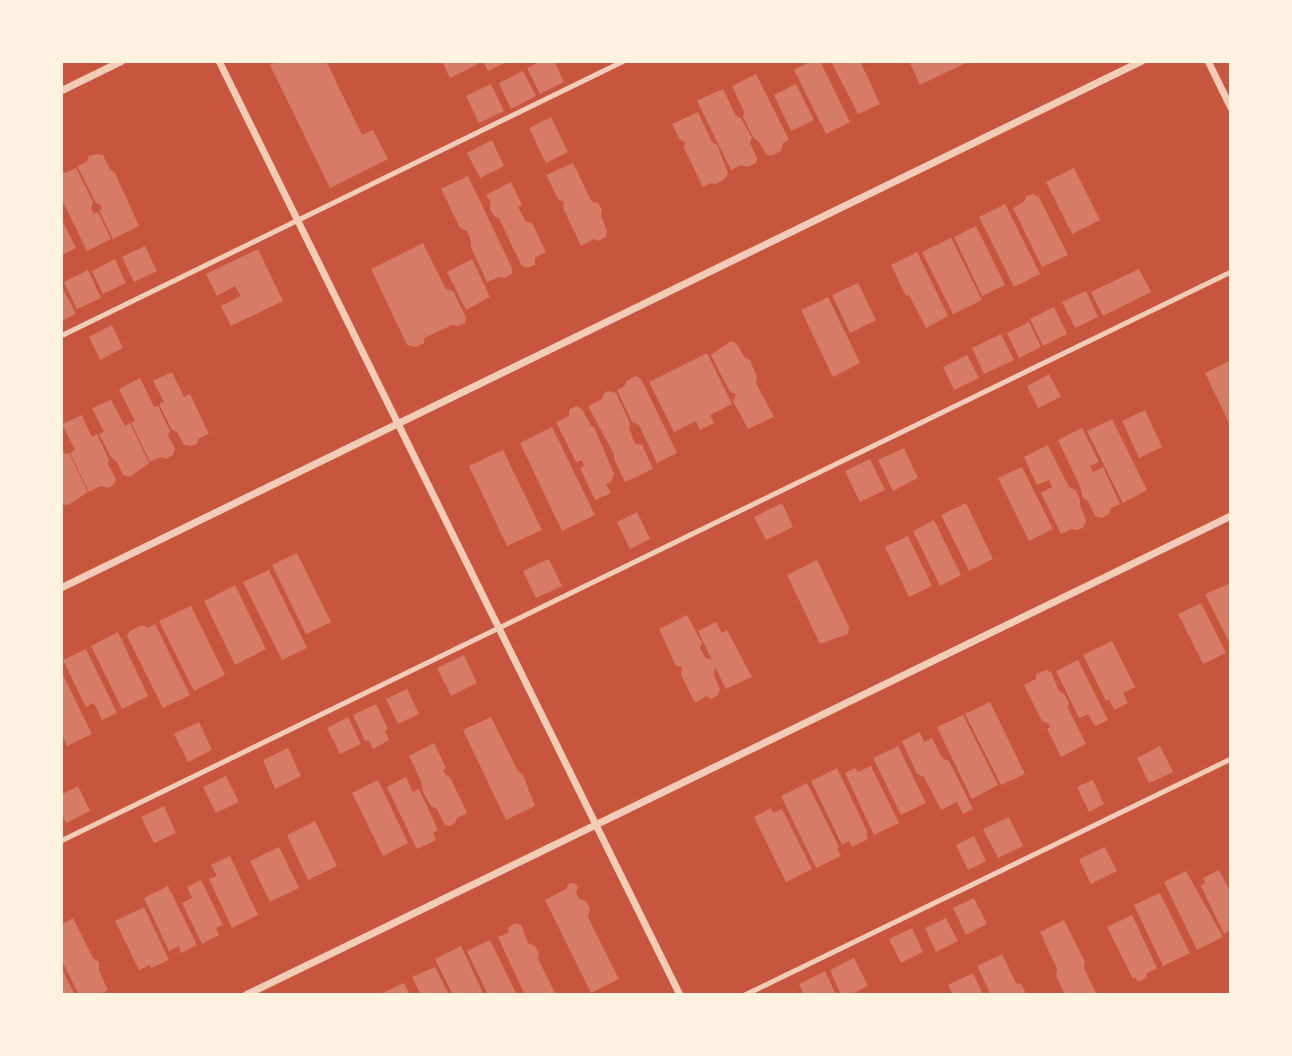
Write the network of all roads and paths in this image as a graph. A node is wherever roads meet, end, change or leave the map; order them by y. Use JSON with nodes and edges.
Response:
{"nodes":[{"id":1,"x":122,"y":61,"type":"edge"},
{"id":2,"x":219,"y":61,"type":"edge"},
{"id":3,"x":624,"y":61,"type":"edge"},
{"id":4,"x":1142,"y":61,"type":"edge"},
{"id":5,"x":1208,"y":61,"type":"edge"},
{"id":6,"x":61,"y":91,"type":"edge"},
{"id":7,"x":1231,"y":108,"type":"edge"},
{"id":8,"x":298,"y":221,"type":"junction"},
{"id":9,"x":1231,"y":272,"type":"edge"},
{"id":10,"x":61,"y":336,"type":"edge"},
{"id":11,"x":398,"y":424,"type":"junction"},
{"id":12,"x":1231,"y":516,"type":"edge"},
{"id":13,"x":61,"y":588,"type":"edge"},
{"id":14,"x":499,"y":628,"type":"junction"},
{"id":15,"x":1231,"y":759,"type":"edge"},
{"id":16,"x":596,"y":825,"type":"junction"},
{"id":17,"x":61,"y":841,"type":"edge"},
{"id":18,"x":246,"y":995,"type":"edge"},
{"id":19,"x":680,"y":995,"type":"edge"},
{"id":20,"x":745,"y":995,"type":"edge"}],
"edges":[{"from":1,"to":6,"type":"street"},
{"from":2,"to":8,"type":"street"},
{"from":3,"to":8,"type":"lane"},
{"from":4,"to":11,"type":"street"},
{"from":5,"to":7,"type":"street"},
{"from":8,"to":10,"type":"lane"},
{"from":8,"to":11,"type":"street"},
{"from":9,"to":14,"type":"lane"},
{"from":11,"to":13,"type":"street"},
{"from":11,"to":14,"type":"street"},
{"from":12,"to":16,"type":"street"},
{"from":14,"to":16,"type":"street"},
{"from":14,"to":17,"type":"lane"},
{"from":15,"to":20,"type":"lane"},
{"from":16,"to":18,"type":"street"},
{"from":16,"to":19,"type":"street"}]}
